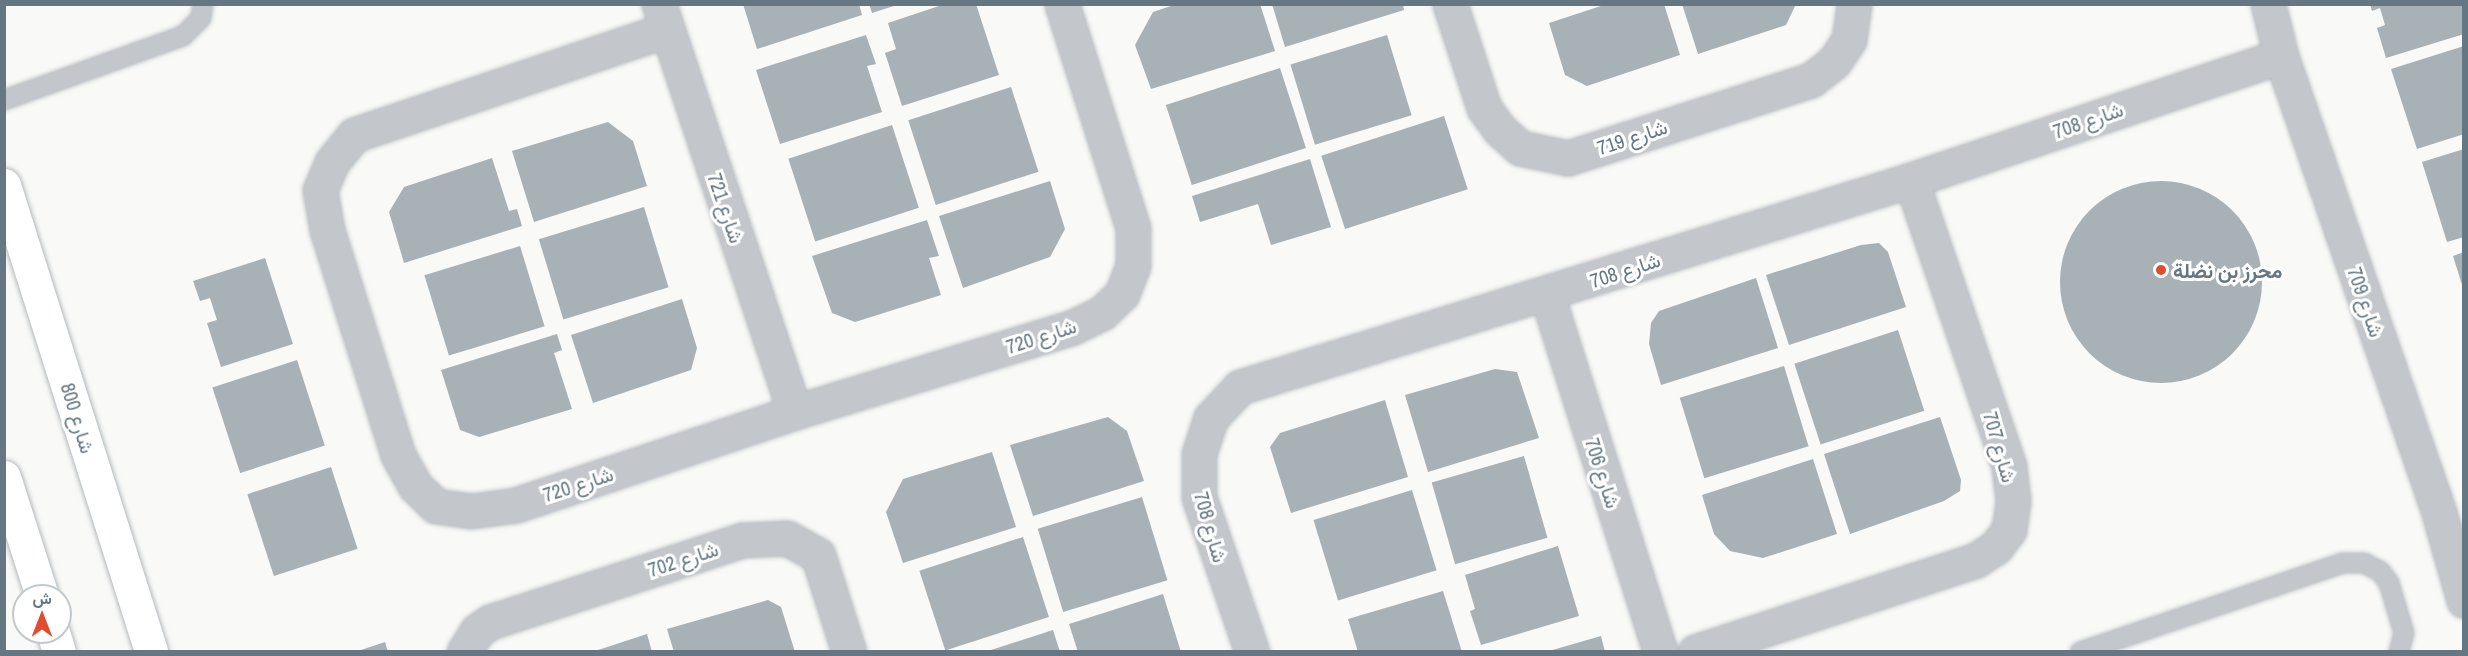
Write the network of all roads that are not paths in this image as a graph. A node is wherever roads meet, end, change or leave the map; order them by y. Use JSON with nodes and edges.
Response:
{"nodes":[{"id":1,"x":203,"y":4,"type":"edge"},
{"id":2,"x":1062,"y":4,"type":"edge"},
{"id":3,"x":1450,"y":4,"type":"edge"},
{"id":4,"x":1854,"y":4,"type":"edge"},
{"id":5,"x":2268,"y":4,"type":"edge"},
{"id":6,"x":662,"y":17,"type":"edge"},
{"id":7,"x":2281,"y":56,"type":"junction"},
{"id":8,"x":4,"y":100,"type":"edge"},
{"id":9,"x":1911,"y":180,"type":"junction"},
{"id":10,"x":4,"y":185,"type":"edge"},
{"id":11,"x":1547,"y":295,"type":"junction"},
{"id":12,"x":795,"y":412,"type":"junction"},
{"id":13,"x":4,"y":477,"type":"edge"},
{"id":14,"x":2451,"y":508,"type":"edge"},
{"id":15,"x":38,"y":584,"type":"edge"},
{"id":16,"x":2463,"y":600,"type":"edge"},
{"id":17,"x":151,"y":651,"type":"edge"},
{"id":18,"x":464,"y":651,"type":"edge"},
{"id":19,"x":849,"y":651,"type":"edge"},
{"id":20,"x":1252,"y":651,"type":"edge"},
{"id":21,"x":1660,"y":651,"type":"edge"},
{"id":22,"x":1695,"y":651,"type":"edge"},
{"id":23,"x":2080,"y":651,"type":"edge"},
{"id":24,"x":2399,"y":651,"type":"edge"}],
"edges":[{"from":1,"to":8,"type":"lane"},
{"from":2,"to":12,"type":"street","name":"شارع 720"},
{"from":3,"to":4,"type":"street","name":"شارع 719"},
{"from":5,"to":7,"type":"street","name":"شارع 709"},
{"from":6,"to":12,"type":"street","name":"شارع 721"},
{"from":6,"to":12,"type":"street","name":"شارع 720"},
{"from":7,"to":9,"type":"street","name":"شارع 708"},
{"from":7,"to":14,"type":"street","name":"شارع 709"},
{"from":9,"to":11,"type":"street","name":"شارع 708"},
{"from":9,"to":22,"type":"street","name":"شارع 707"},
{"from":10,"to":17,"type":"street","name":"شارع 800"},
{"from":11,"to":20,"type":"street","name":"شارع 708"},
{"from":11,"to":21,"type":"street","name":"شارع 706"},
{"from":13,"to":15,"type":"street"},
{"from":14,"to":16,"type":"street","name":"شارع 709"},
{"from":18,"to":19,"type":"street","name":"شارع 702"},
{"from":23,"to":24,"type":"lane"}]}
